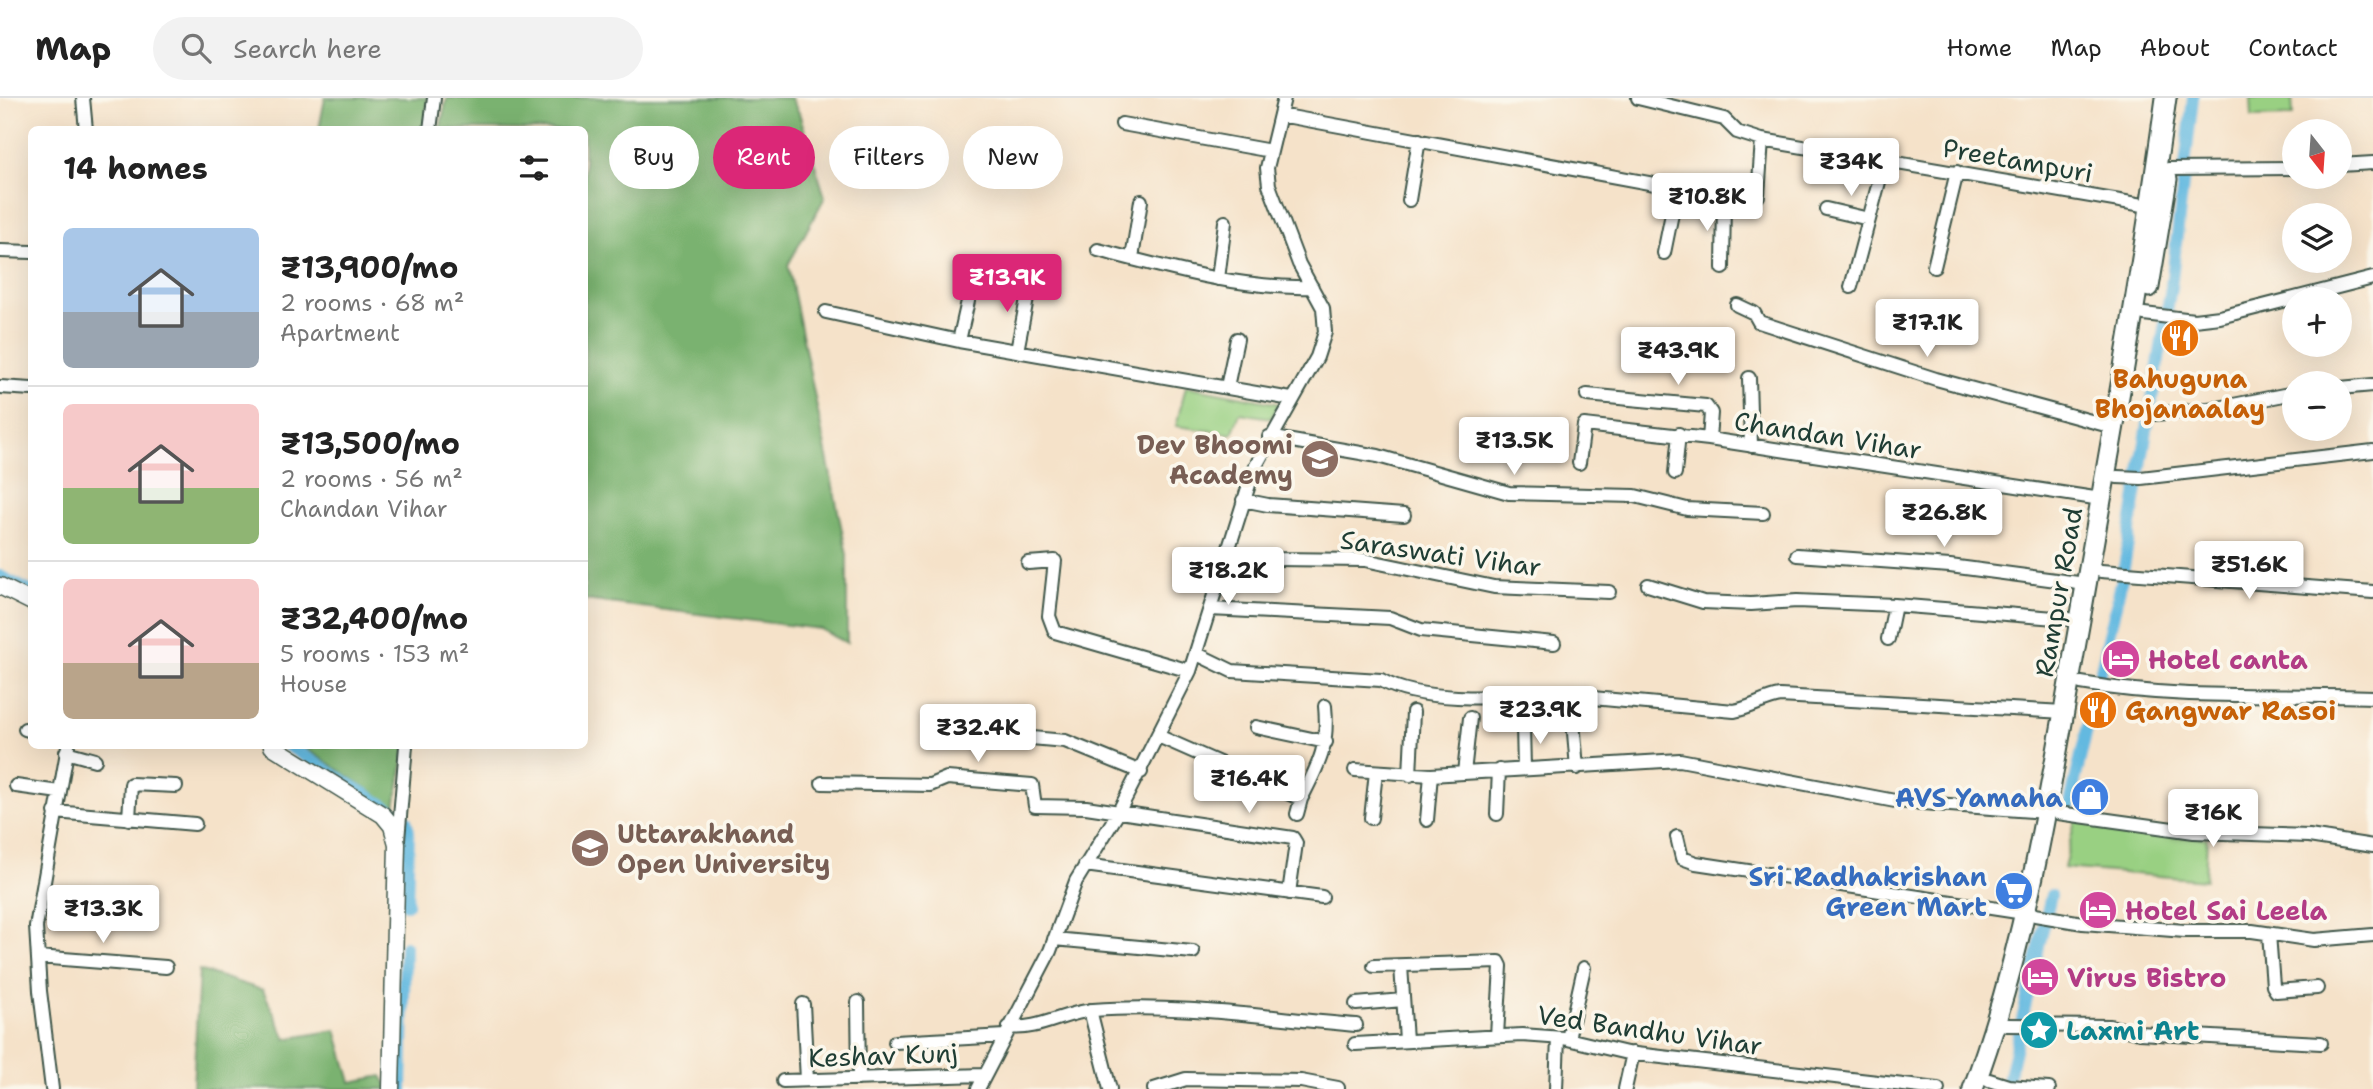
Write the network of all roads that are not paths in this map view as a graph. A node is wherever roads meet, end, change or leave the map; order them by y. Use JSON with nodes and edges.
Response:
{"nodes":[{"id":1,"x":83,"y":98,"type":"edge"},
{"id":2,"x":434,"y":98,"type":"edge"},
{"id":3,"x":1284,"y":98,"type":"edge"},
{"id":4,"x":1638,"y":98,"type":"edge"},
{"id":5,"x":2166,"y":98,"type":"edge"},
{"id":6,"x":2179,"y":98,"type":"edge"},
{"id":7,"x":1280,"y":115,"type":"junction"},
{"id":8,"x":1122,"y":124,"type":"dead end"},
{"id":9,"x":86,"y":126,"type":"edge"},
{"id":10,"x":430,"y":126,"type":"edge"},
{"id":11,"x":1419,"y":139,"type":"junction"},
{"id":12,"x":1762,"y":139,"type":"junction"},
{"id":13,"x":1271,"y":151,"type":"junction"},
{"id":14,"x":1885,"y":163,"type":"junction"},
{"id":15,"x":2373,"y":163,"type":"edge"},
{"id":16,"x":2352,"y":164,"type":"edge"},
{"id":17,"x":2282,"y":168,"type":"edge"},
{"id":18,"x":2178,"y":170,"type":"junction"},
{"id":19,"x":1957,"y":172,"type":"junction"},
{"id":20,"x":1677,"y":189,"type":"junction"},
{"id":21,"x":1724,"y":199,"type":"junction"},
{"id":22,"x":1409,"y":200,"type":"dead end"},
{"id":23,"x":1141,"y":201,"type":"dead end"},
{"id":24,"x":2149,"y":205,"type":"junction"},
{"id":25,"x":1826,"y":209,"type":"dead end"},
{"id":26,"x":1869,"y":219,"type":"junction"},
{"id":27,"x":1225,"y":222,"type":"dead end"},
{"id":28,"x":1098,"y":250,"type":"dead end"},
{"id":29,"x":0,"y":251,"type":"edge"},
{"id":30,"x":28,"y":252,"type":"edge"},
{"id":31,"x":1664,"y":253,"type":"dead end"},
{"id":32,"x":1132,"y":258,"type":"junction"},
{"id":33,"x":1934,"y":267,"type":"dead end"},
{"id":34,"x":1723,"y":268,"type":"dead end"},
{"id":35,"x":975,"y":270,"type":"dead end"},
{"id":36,"x":2373,"y":278,"type":"edge"},
{"id":37,"x":1218,"y":279,"type":"junction"},
{"id":38,"x":1030,"y":284,"type":"dead end"},
{"id":39,"x":1312,"y":287,"type":"junction"},
{"id":40,"x":1850,"y":287,"type":"dead end"},
{"id":41,"x":1737,"y":305,"type":"dead end"},
{"id":42,"x":826,"y":312,"type":"dead end"},
{"id":43,"x":2158,"y":316,"type":"junction"},
{"id":44,"x":1237,"y":340,"type":"dead end"},
{"id":45,"x":959,"y":341,"type":"junction"},
{"id":46,"x":1017,"y":351,"type":"junction"},
{"id":47,"x":2130,"y":364,"type":"junction"},
{"id":48,"x":1749,"y":378,"type":"dead end"},
{"id":49,"x":2373,"y":385,"type":"edge"},
{"id":50,"x":0,"y":387,"type":"edge"},
{"id":51,"x":1227,"y":387,"type":"junction"},
{"id":52,"x":2352,"y":387,"type":"edge"},
{"id":53,"x":28,"y":389,"type":"edge"},
{"id":54,"x":1587,"y":395,"type":"dead end"},
{"id":55,"x":2282,"y":395,"type":"edge"},
{"id":56,"x":1291,"y":399,"type":"junction"},
{"id":57,"x":2142,"y":413,"type":"junction"},
{"id":58,"x":2113,"y":427,"type":"junction"},
{"id":59,"x":1679,"y":435,"type":"junction"},
{"id":60,"x":1269,"y":438,"type":"junction"},
{"id":61,"x":1709,"y":439,"type":"junction"},
{"id":62,"x":1751,"y":446,"type":"junction"},
{"id":63,"x":2373,"y":451,"type":"edge"},
{"id":64,"x":1580,"y":463,"type":"dead end"},
{"id":65,"x":1675,"y":473,"type":"dead end"},
{"id":66,"x":2129,"y":478,"type":"junction"},
{"id":67,"x":2101,"y":499,"type":"junction"},
{"id":68,"x":1243,"y":500,"type":"junction"},
{"id":69,"x":1763,"y":513,"type":"dead end"},
{"id":70,"x":1404,"y":515,"type":"dead end"},
{"id":71,"x":1225,"y":554,"type":"junction"},
{"id":72,"x":1797,"y":555,"type":"dead end"},
{"id":73,"x":1028,"y":563,"type":"dead end"},
{"id":74,"x":2108,"y":576,"type":"junction"},
{"id":75,"x":1648,"y":585,"type":"dead end"},
{"id":76,"x":0,"y":586,"type":"edge"},
{"id":77,"x":1608,"y":592,"type":"dead end"},
{"id":78,"x":2373,"y":592,"type":"edge"},
{"id":79,"x":28,"y":600,"type":"edge"},
{"id":80,"x":1895,"y":605,"type":"junction"},
{"id":81,"x":1210,"y":609,"type":"junction"},
{"id":82,"x":2080,"y":620,"type":"junction"},
{"id":83,"x":1888,"y":639,"type":"dead end"},
{"id":84,"x":1554,"y":643,"type":"dead end"},
{"id":85,"x":1197,"y":654,"type":"junction"},
{"id":86,"x":1190,"y":671,"type":"junction"},
{"id":87,"x":2092,"y":685,"type":"junction"},
{"id":88,"x":2373,"y":696,"type":"edge"},
{"id":89,"x":1325,"y":706,"type":"dead end"},
{"id":90,"x":1413,"y":712,"type":"dead end"},
{"id":91,"x":2064,"y":712,"type":"junction"},
{"id":92,"x":1470,"y":718,"type":"dead end"},
{"id":93,"x":1573,"y":721,"type":"dead end"},
{"id":94,"x":1523,"y":725,"type":"dead end"},
{"id":95,"x":1256,"y":727,"type":"dead end"},
{"id":96,"x":932,"y":729,"type":"dead end"},
{"id":97,"x":1158,"y":736,"type":"junction"},
{"id":98,"x":1326,"y":742,"type":"junction"},
{"id":99,"x":67,"y":749,"type":"edge"},
{"id":100,"x":277,"y":749,"type":"edge"},
{"id":101,"x":406,"y":749,"type":"edge"},
{"id":102,"x":95,"y":760,"type":"dead end"},
{"id":103,"x":1577,"y":768,"type":"junction"},
{"id":104,"x":1355,"y":769,"type":"dead end"},
{"id":105,"x":1524,"y":769,"type":"junction"},
{"id":106,"x":1499,"y":770,"type":"junction"},
{"id":107,"x":1141,"y":772,"type":"junction"},
{"id":108,"x":1376,"y":772,"type":"junction"},
{"id":109,"x":1464,"y":773,"type":"junction"},
{"id":110,"x":1410,"y":775,"type":"junction"},
{"id":111,"x":1431,"y":775,"type":"junction"},
{"id":112,"x":822,"y":783,"type":"dead end"},
{"id":113,"x":16,"y":786,"type":"dead end"},
{"id":114,"x":176,"y":786,"type":"dead end"},
{"id":115,"x":59,"y":792,"type":"junction"},
{"id":116,"x":1301,"y":799,"type":"junction"},
{"id":117,"x":55,"y":812,"type":"junction"},
{"id":118,"x":2052,"y":812,"type":"junction"},
{"id":119,"x":1118,"y":813,"type":"junction"},
{"id":120,"x":1297,"y":814,"type":"dead end"},
{"id":121,"x":1497,"y":814,"type":"dead end"},
{"id":122,"x":130,"y":818,"type":"junction"},
{"id":123,"x":1371,"y":818,"type":"dead end"},
{"id":124,"x":1427,"y":820,"type":"dead end"},
{"id":125,"x":195,"y":824,"type":"dead end"},
{"id":126,"x":1677,"y":837,"type":"dead end"},
{"id":127,"x":397,"y":844,"type":"junction"},
{"id":128,"x":2373,"y":846,"type":"edge"},
{"id":129,"x":1085,"y":865,"type":"junction"},
{"id":130,"x":1289,"y":893,"type":"junction"},
{"id":131,"x":1322,"y":897,"type":"dead end"},
{"id":132,"x":2038,"y":915,"type":"junction"},
{"id":133,"x":2269,"y":934,"type":"junction"},
{"id":134,"x":2373,"y":935,"type":"edge"},
{"id":135,"x":1054,"y":939,"type":"junction"},
{"id":136,"x":1193,"y":952,"type":"dead end"},
{"id":137,"x":38,"y":957,"type":"junction"},
{"id":138,"x":1401,"y":966,"type":"junction"},
{"id":139,"x":166,"y":967,"type":"dead end"},
{"id":140,"x":1374,"y":967,"type":"dead end"},
{"id":141,"x":1584,"y":968,"type":"dead end"},
{"id":142,"x":2318,"y":988,"type":"dead end"},
{"id":143,"x":1403,"y":1000,"type":"junction"},
{"id":144,"x":858,"y":1002,"type":"dead end"},
{"id":145,"x":803,"y":1004,"type":"dead end"},
{"id":146,"x":1356,"y":1004,"type":"dead end"},
{"id":147,"x":1090,"y":1010,"type":"junction"},
{"id":148,"x":1356,"y":1025,"type":"dead end"},
{"id":149,"x":2016,"y":1025,"type":"junction"},
{"id":150,"x":1007,"y":1032,"type":"junction"},
{"id":151,"x":1497,"y":1036,"type":"junction"},
{"id":152,"x":1563,"y":1039,"type":"junction"},
{"id":153,"x":1406,"y":1040,"type":"junction"},
{"id":154,"x":895,"y":1042,"type":"dead end"},
{"id":155,"x":2321,"y":1043,"type":"dead end"},
{"id":156,"x":1355,"y":1044,"type":"dead end"},
{"id":157,"x":1633,"y":1053,"type":"junction"},
{"id":158,"x":984,"y":1075,"type":"junction"},
{"id":159,"x":859,"y":1079,"type":"junction"},
{"id":160,"x":807,"y":1080,"type":"junction"},
{"id":161,"x":783,"y":1081,"type":"dead end"},
{"id":162,"x":1297,"y":1085,"type":"edge"},
{"id":163,"x":1991,"y":1086,"type":"edge"},
{"id":164,"x":1338,"y":1088,"type":"edge"},
{"id":165,"x":52,"y":1089,"type":"edge"},
{"id":166,"x":391,"y":1089,"type":"edge"},
{"id":167,"x":978,"y":1089,"type":"edge"},
{"id":168,"x":1110,"y":1089,"type":"edge"},
{"id":169,"x":1154,"y":1089,"type":"edge"},
{"id":170,"x":1556,"y":1089,"type":"edge"},
{"id":171,"x":1625,"y":1089,"type":"edge"},
{"id":172,"x":1938,"y":1089,"type":"edge"},
{"id":173,"x":2049,"y":1089,"type":"edge"}],
"edges":[{"from":1,"to":9,"type":"street"},
{"from":2,"to":10,"type":"street"},
{"from":3,"to":7,"type":"street"},
{"from":4,"to":12,"type":"street","name":"Preetampuri"},
{"from":5,"to":24,"type":"main road","name":"Rampur Road"},
{"from":6,"to":18,"type":"main road"},
{"from":7,"to":11,"type":"street"},
{"from":7,"to":13,"type":"street"},
{"from":8,"to":13,"type":"street"},
{"from":11,"to":20,"type":"street"},
{"from":11,"to":22,"type":"street"},
{"from":12,"to":14,"type":"street","name":"Preetampuri"},
{"from":12,"to":21,"type":"street"},
{"from":13,"to":39,"type":"street"},
{"from":14,"to":19,"type":"street","name":"Preetampuri"},
{"from":14,"to":26,"type":"street"},
{"from":15,"to":16,"type":"street"},
{"from":17,"to":18,"type":"street"},
{"from":18,"to":43,"type":"main road"},
{"from":19,"to":24,"type":"street","name":"Preetampuri"},
{"from":19,"to":33,"type":"street"},
{"from":20,"to":21,"type":"street"},
{"from":20,"to":31,"type":"street"},
{"from":21,"to":34,"type":"street"},
{"from":23,"to":32,"type":"street"},
{"from":24,"to":47,"type":"main road","name":"Rampur Road"},
{"from":25,"to":26,"type":"street"},
{"from":26,"to":40,"type":"street"},
{"from":27,"to":37,"type":"street"},
{"from":28,"to":32,"type":"street"},
{"from":29,"to":30,"type":"street"},
{"from":32,"to":37,"type":"street"},
{"from":35,"to":45,"type":"street"},
{"from":36,"to":43,"type":"street"},
{"from":37,"to":39,"type":"street"},
{"from":38,"to":46,"type":"street"},
{"from":39,"to":56,"type":"street"},
{"from":41,"to":58,"type":"street"},
{"from":42,"to":45,"type":"street"},
{"from":43,"to":47,"type":"main road"},
{"from":44,"to":51,"type":"street"},
{"from":45,"to":46,"type":"street"},
{"from":46,"to":51,"type":"street"},
{"from":47,"to":57,"type":"main road"},
{"from":47,"to":58,"type":"main road","name":"Rampur Road"},
{"from":48,"to":62,"type":"street"},
{"from":49,"to":52,"type":"street"},
{"from":50,"to":53,"type":"street"},
{"from":51,"to":56,"type":"street"},
{"from":54,"to":61,"type":"street"},
{"from":55,"to":57,"type":"street"},
{"from":56,"to":60,"type":"street"},
{"from":57,"to":66,"type":"main road"},
{"from":58,"to":67,"type":"main road","name":"Rampur Road"},
{"from":59,"to":61,"type":"street","name":"Chandan Vihar"},
{"from":59,"to":64,"type":"street","name":"Chandan Vihar"},
{"from":59,"to":65,"type":"street"},
{"from":60,"to":68,"type":"street"},
{"from":60,"to":69,"type":"street"},
{"from":61,"to":62,"type":"street","name":"Chandan Vihar"},
{"from":62,"to":67,"type":"street","name":"Chandan Vihar"},
{"from":63,"to":66,"type":"street"},
{"from":66,"to":74,"type":"main road"},
{"from":67,"to":74,"type":"main road","name":"Rampur Road"},
{"from":68,"to":70,"type":"street"},
{"from":68,"to":71,"type":"street"},
{"from":71,"to":77,"type":"street","name":"Saraswati Vihar"},
{"from":71,"to":81,"type":"street"},
{"from":72,"to":74,"type":"street"},
{"from":73,"to":86,"type":"street"},
{"from":74,"to":78,"type":"street"},
{"from":74,"to":82,"type":"main road","name":"Rampur Road"},
{"from":74,"to":87,"type":"main road"},
{"from":75,"to":80,"type":"street"},
{"from":76,"to":79,"type":"main road"},
{"from":80,"to":82,"type":"street"},
{"from":80,"to":83,"type":"street"},
{"from":81,"to":84,"type":"street"},
{"from":81,"to":85,"type":"street"},
{"from":82,"to":91,"type":"main road","name":"Rampur Road"},
{"from":85,"to":86,"type":"street"},
{"from":85,"to":91,"type":"street"},
{"from":86,"to":97,"type":"street"},
{"from":87,"to":88,"type":"street"},
{"from":87,"to":118,"type":"main road"},
{"from":89,"to":98,"type":"street"},
{"from":90,"to":110,"type":"street"},
{"from":91,"to":118,"type":"main road","name":"Rampur Road"},
{"from":92,"to":109,"type":"street"},
{"from":93,"to":103,"type":"street"},
{"from":94,"to":105,"type":"street"},
{"from":95,"to":98,"type":"street"},
{"from":96,"to":107,"type":"street"},
{"from":97,"to":107,"type":"street"},
{"from":97,"to":116,"type":"street"},
{"from":98,"to":116,"type":"street"},
{"from":99,"to":102,"type":"street"},
{"from":99,"to":115,"type":"street"},
{"from":100,"to":127,"type":"main road"},
{"from":101,"to":127,"type":"street"},
{"from":103,"to":105,"type":"street"},
{"from":103,"to":118,"type":"street"},
{"from":104,"to":108,"type":"street"},
{"from":105,"to":106,"type":"street"},
{"from":106,"to":109,"type":"street"},
{"from":106,"to":121,"type":"street"},
{"from":107,"to":119,"type":"street"},
{"from":108,"to":110,"type":"street"},
{"from":108,"to":123,"type":"street"},
{"from":109,"to":111,"type":"street"},
{"from":110,"to":111,"type":"street"},
{"from":111,"to":124,"type":"street"},
{"from":112,"to":119,"type":"street"},
{"from":113,"to":115,"type":"street"},
{"from":114,"to":122,"type":"street"},
{"from":115,"to":117,"type":"street"},
{"from":116,"to":120,"type":"street"},
{"from":117,"to":122,"type":"street"},
{"from":117,"to":137,"type":"street"},
{"from":118,"to":128,"type":"street"},
{"from":118,"to":132,"type":"main road","name":"Rampur Road"},
{"from":119,"to":129,"type":"street"},
{"from":119,"to":130,"type":"street"},
{"from":122,"to":125,"type":"street"},
{"from":126,"to":132,"type":"street"},
{"from":127,"to":166,"type":"main road"},
{"from":129,"to":130,"type":"street"},
{"from":129,"to":135,"type":"street"},
{"from":130,"to":131,"type":"street"},
{"from":132,"to":133,"type":"street"},
{"from":132,"to":149,"type":"main road"},
{"from":132,"to":163,"type":"main road","name":"Rampur Road"},
{"from":133,"to":134,"type":"street"},
{"from":133,"to":142,"type":"street"},
{"from":135,"to":136,"type":"street"},
{"from":135,"to":150,"type":"street"},
{"from":137,"to":139,"type":"street"},
{"from":137,"to":165,"type":"street"},
{"from":138,"to":140,"type":"street"},
{"from":138,"to":143,"type":"street"},
{"from":138,"to":151,"type":"street"},
{"from":141,"to":152,"type":"street"},
{"from":143,"to":146,"type":"street"},
{"from":143,"to":153,"type":"street"},
{"from":144,"to":159,"type":"street"},
{"from":145,"to":160,"type":"street"},
{"from":147,"to":148,"type":"street"},
{"from":147,"to":150,"type":"street"},
{"from":147,"to":168,"type":"street"},
{"from":149,"to":155,"type":"street"},
{"from":149,"to":163,"type":"main road"},
{"from":150,"to":154,"type":"street"},
{"from":150,"to":158,"type":"street"},
{"from":151,"to":152,"type":"street","name":"Ved Bandhu Vihar"},
{"from":151,"to":153,"type":"street","name":"Ved Bandhu Vihar"},
{"from":152,"to":157,"type":"street","name":"Ved Bandhu Vihar"},
{"from":152,"to":170,"type":"street"},
{"from":153,"to":156,"type":"street","name":"Ved Bandhu Vihar"},
{"from":157,"to":171,"type":"street"},
{"from":157,"to":172,"type":"street","name":"Ved Bandhu Vihar"},
{"from":158,"to":159,"type":"street","name":"Keshav Kunj"},
{"from":158,"to":167,"type":"street"},
{"from":159,"to":160,"type":"street","name":"Keshav Kunj"},
{"from":160,"to":161,"type":"street","name":"Keshav Kunj"},
{"from":162,"to":164,"type":"street"},
{"from":162,"to":169,"type":"street"},
{"from":163,"to":173,"type":"street"}]}
